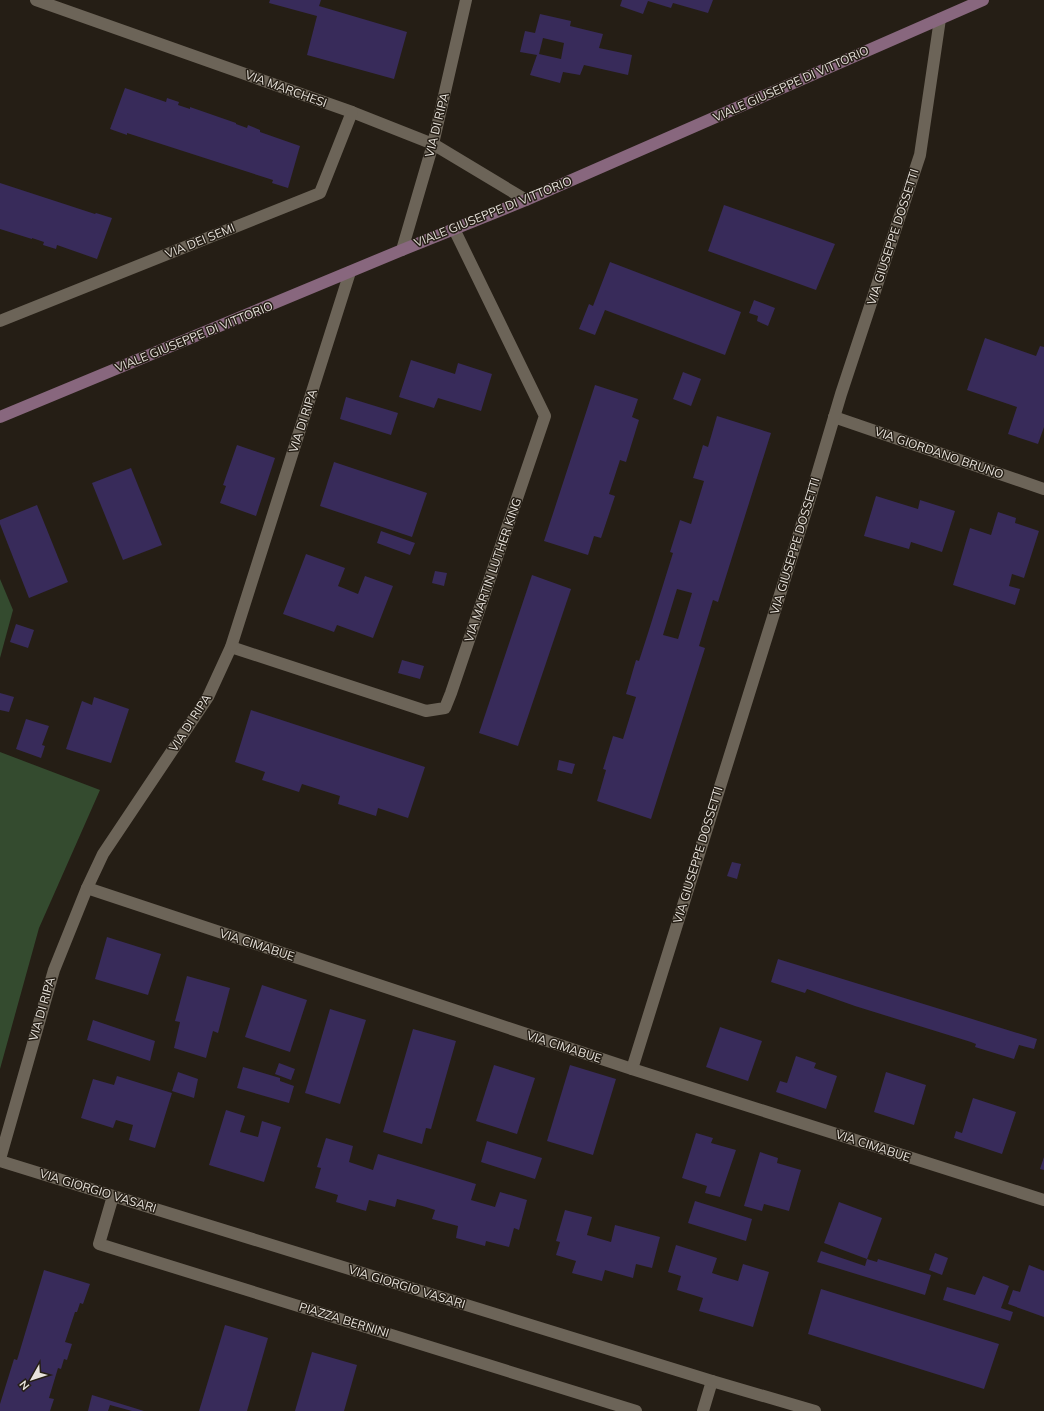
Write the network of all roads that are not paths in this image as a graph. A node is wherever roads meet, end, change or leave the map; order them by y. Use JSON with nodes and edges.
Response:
{"nodes":[{"id":1,"x":36,"y":0,"type":"edge"},
{"id":2,"x":466,"y":0,"type":"edge"},
{"id":3,"x":983,"y":0,"type":"edge"},
{"id":4,"x":940,"y":19,"type":"junction"},
{"id":5,"x":352,"y":112,"type":"junction"},
{"id":6,"x":433,"y":144,"type":"junction"},
{"id":7,"x":526,"y":200,"type":"junction"},
{"id":8,"x":454,"y":228,"type":"junction"},
{"id":9,"x":402,"y":250,"type":"junction"},
{"id":10,"x":350,"y":272,"type":"junction"},
{"id":11,"x":0,"y":321,"type":"edge"},
{"id":12,"x":0,"y":417,"type":"edge"},
{"id":13,"x":834,"y":417,"type":"junction"},
{"id":14,"x":1044,"y":489,"type":"edge"},
{"id":15,"x":231,"y":647,"type":"junction"},
{"id":16,"x":87,"y":888,"type":"junction"},
{"id":17,"x":632,"y":1069,"type":"junction"},
{"id":18,"x":0,"y":1160,"type":"edge"},
{"id":19,"x":113,"y":1196,"type":"junction"},
{"id":20,"x":1044,"y":1200,"type":"edge"},
{"id":21,"x":712,"y":1381,"type":"junction"},
{"id":22,"x":636,"y":1411,"type":"edge"},
{"id":23,"x":703,"y":1411,"type":"edge"},
{"id":24,"x":815,"y":1411,"type":"edge"}],
"edges":[{"from":1,"to":5,"type":"street","name":"VIA MARCHESI"},
{"from":2,"to":6,"type":"street","name":"VIA DI RIPA"},
{"from":3,"to":4,"type":"main road","name":"VIALE GIUSEPPE DI VITTORIO"},
{"from":4,"to":7,"type":"main road","name":"VIALE GIUSEPPE DI VITTORIO"},
{"from":4,"to":13,"type":"street","name":"VIA GIUSEPPE DOSSETTI"},
{"from":5,"to":6,"type":"street","name":"VIA MARCHESI"},
{"from":5,"to":11,"type":"street","name":"VIA DEI SEMI"},
{"from":6,"to":7,"type":"street","name":"VIA MARCHESI"},
{"from":6,"to":9,"type":"street","name":"VIA DI RIPA"},
{"from":7,"to":8,"type":"main road","name":"VIALE GIUSEPPE DI VITTORIO"},
{"from":8,"to":9,"type":"main road","name":"VIALE GIUSEPPE DI VITTORIO"},
{"from":8,"to":15,"type":"street","name":"VIA MARTIN LUTHER KING"},
{"from":9,"to":10,"type":"main road","name":"VIALE GIUSEPPE DI VITTORIO"},
{"from":10,"to":12,"type":"main road","name":"VIALE GIUSEPPE DI VITTORIO"},
{"from":10,"to":15,"type":"street","name":"VIA DI RIPA"},
{"from":13,"to":14,"type":"street","name":"VIA GIORDANO BRUNO"},
{"from":13,"to":17,"type":"street","name":"VIA GIUSEPPE DOSSETTI"},
{"from":15,"to":16,"type":"street","name":"VIA DI RIPA"},
{"from":16,"to":17,"type":"street","name":"VIA CIMABUE"},
{"from":16,"to":18,"type":"street","name":"VIA DI RIPA"},
{"from":17,"to":20,"type":"street","name":"VIA CIMABUE"},
{"from":18,"to":19,"type":"street","name":"VIA GIORGIO VASARI"},
{"from":19,"to":21,"type":"street","name":"VIA GIORGIO VASARI"},
{"from":19,"to":22,"type":"street","name":"PIAZZA BERNINI"},
{"from":21,"to":23,"type":"street"},
{"from":21,"to":24,"type":"street","name":"VIA GIORGIO VASARI"}]}
